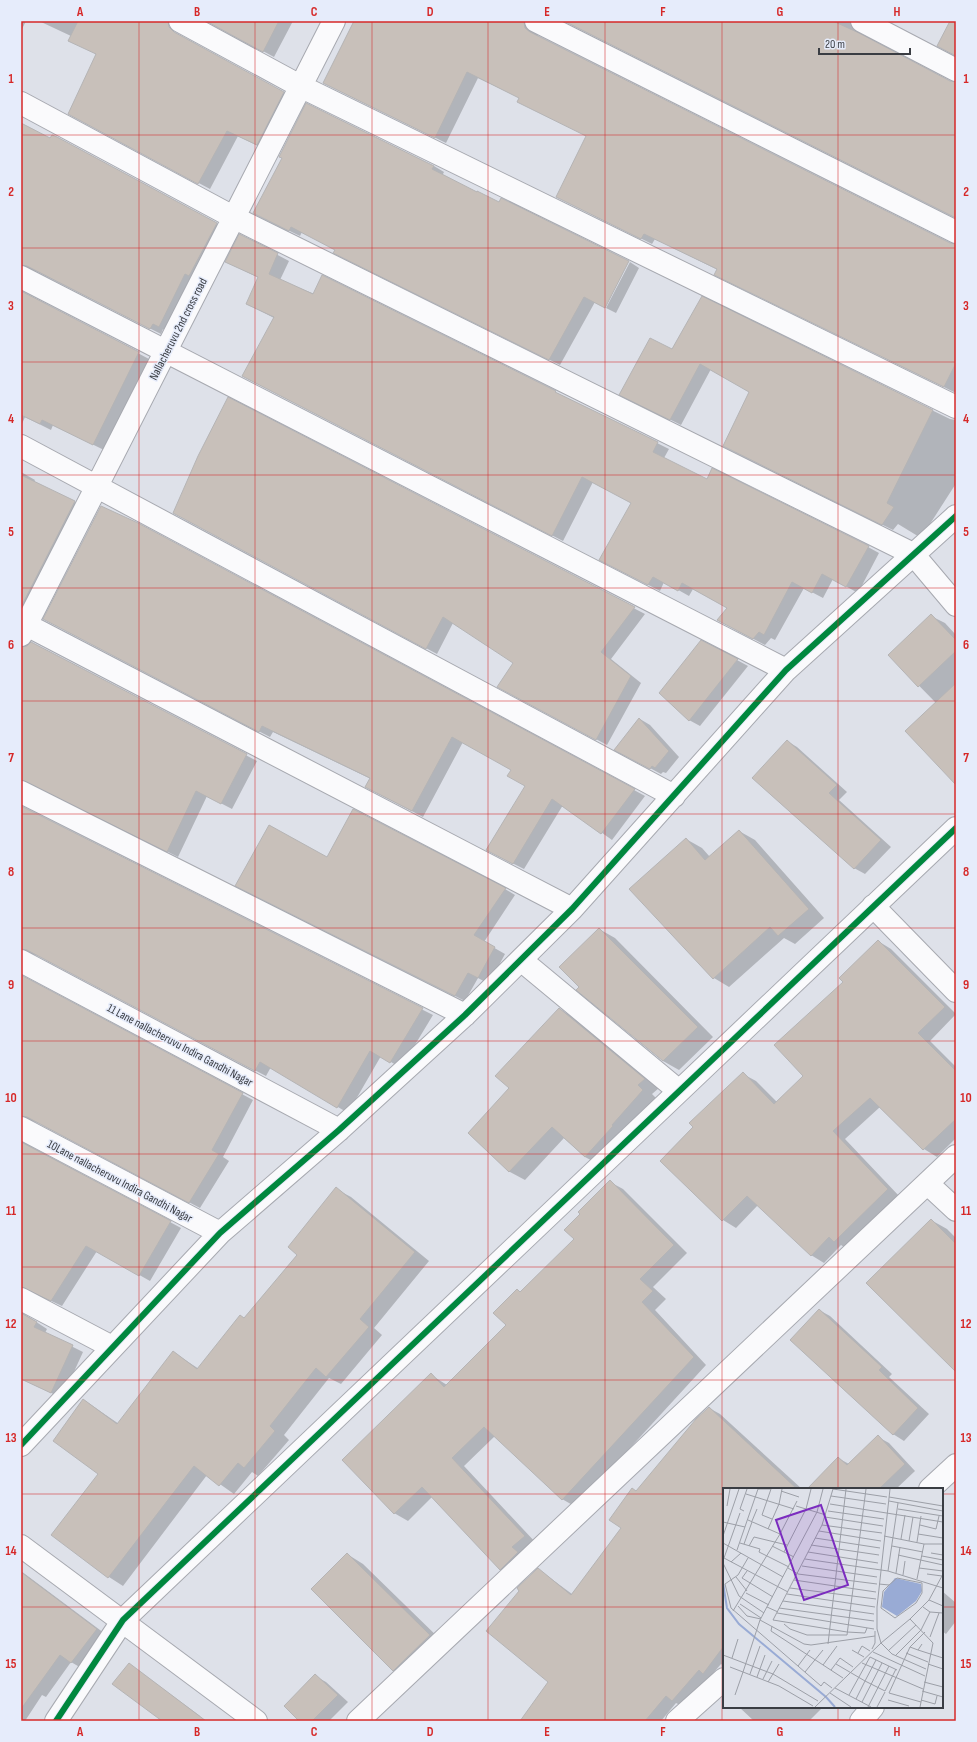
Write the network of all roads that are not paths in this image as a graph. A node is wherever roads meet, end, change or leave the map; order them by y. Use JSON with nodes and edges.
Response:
{"nodes":[{"id":1,"x":180,"y":21,"type":"edge"},
{"id":2,"x":334,"y":21,"type":"edge"},
{"id":3,"x":536,"y":21,"type":"edge"},
{"id":4,"x":862,"y":21,"type":"edge"},
{"id":5,"x":956,"y":70,"type":"edge"},
{"id":6,"x":300,"y":86,"type":"junction"},
{"id":7,"x":21,"y":103,"type":"edge"},
{"id":8,"x":235,"y":218,"type":"junction"},
{"id":9,"x":956,"y":232,"type":"edge"},
{"id":10,"x":21,"y":277,"type":"edge"},
{"id":11,"x":167,"y":352,"type":"junction"},
{"id":12,"x":956,"y":406,"type":"edge"},
{"id":13,"x":21,"y":446,"type":"edge"},
{"id":14,"x":98,"y":486,"type":"junction"},
{"id":15,"x":956,"y":516,"type":"edge"},
{"id":16,"x":913,"y":554,"type":"junction"},
{"id":17,"x":956,"y":605,"type":"edge"},
{"id":18,"x":23,"y":627,"type":"edge"},
{"id":19,"x":786,"y":670,"type":"junction"},
{"id":20,"x":21,"y":792,"type":"edge"},
{"id":21,"x":674,"y":796,"type":"junction"},
{"id":22,"x":956,"y":828,"type":"edge"},
{"id":23,"x":873,"y":906,"type":"junction"},
{"id":24,"x":572,"y":909,"type":"junction"},
{"id":25,"x":521,"y":960,"type":"junction"},
{"id":26,"x":21,"y":961,"type":"edge"},
{"id":27,"x":956,"y":991,"type":"edge"},
{"id":28,"x":465,"y":1015,"type":"junction"},
{"id":29,"x":679,"y":1091,"type":"junction"},
{"id":30,"x":21,"y":1128,"type":"edge"},
{"id":31,"x":338,"y":1130,"type":"junction"},
{"id":32,"x":956,"y":1156,"type":"edge"},
{"id":33,"x":928,"y":1184,"type":"junction"},
{"id":34,"x":956,"y":1210,"type":"edge"},
{"id":35,"x":220,"y":1233,"type":"junction"},
{"id":36,"x":21,"y":1299,"type":"edge"},
{"id":37,"x":112,"y":1347,"type":"junction"},
{"id":38,"x":21,"y":1445,"type":"edge"},
{"id":39,"x":956,"y":1465,"type":"edge"},
{"id":40,"x":931,"y":1488,"type":"edge"},
{"id":41,"x":21,"y":1546,"type":"edge"},
{"id":42,"x":123,"y":1620,"type":"junction"},
{"id":43,"x":723,"y":1680,"type":"edge"},
{"id":44,"x":56,"y":1721,"type":"edge"},
{"id":45,"x":256,"y":1721,"type":"edge"},
{"id":46,"x":358,"y":1721,"type":"edge"},
{"id":47,"x":677,"y":1721,"type":"edge"}],
"edges":[{"from":1,"to":6,"type":"street"},
{"from":2,"to":6,"type":"street","name":"Nallacheruvu 2nd cross road"},
{"from":3,"to":9,"type":"street"},
{"from":4,"to":5,"type":"street"},
{"from":6,"to":8,"type":"street","name":"Nallacheruvu 2nd cross road"},
{"from":6,"to":12,"type":"street"},
{"from":7,"to":8,"type":"street"},
{"from":8,"to":11,"type":"street","name":"Nallacheruvu 2nd cross road"},
{"from":8,"to":16,"type":"street"},
{"from":10,"to":11,"type":"street"},
{"from":11,"to":14,"type":"street","name":"Nallacheruvu 2nd cross road"},
{"from":11,"to":19,"type":"street"},
{"from":13,"to":14,"type":"street"},
{"from":14,"to":18,"type":"street","name":"Nallacheruvu 2nd cross road"},
{"from":14,"to":21,"type":"street"},
{"from":15,"to":16,"type":"street"},
{"from":16,"to":17,"type":"street"},
{"from":16,"to":19,"type":"street"},
{"from":18,"to":24,"type":"street"},
{"from":19,"to":21,"type":"street"},
{"from":20,"to":28,"type":"street"},
{"from":21,"to":24,"type":"street"},
{"from":22,"to":23,"type":"street"},
{"from":23,"to":27,"type":"street"},
{"from":23,"to":29,"type":"street"},
{"from":24,"to":25,"type":"street"},
{"from":25,"to":28,"type":"street"},
{"from":25,"to":29,"type":"street"},
{"from":26,"to":31,"type":"street","name":"11 Lane nallacheruvu Indira Gandhi Nagar"},
{"from":28,"to":31,"type":"street"},
{"from":29,"to":42,"type":"street"},
{"from":30,"to":35,"type":"street","name":"10Lane nallacheruvu Indira Gandhi Nagar"},
{"from":31,"to":35,"type":"street"},
{"from":32,"to":33,"type":"street"},
{"from":33,"to":34,"type":"street"},
{"from":33,"to":46,"type":"street"},
{"from":35,"to":37,"type":"street"},
{"from":36,"to":37,"type":"street"},
{"from":37,"to":38,"type":"street"},
{"from":39,"to":40,"type":"street"},
{"from":41,"to":42,"type":"street"},
{"from":42,"to":44,"type":"street"},
{"from":42,"to":45,"type":"street"},
{"from":43,"to":47,"type":"street"}]}
